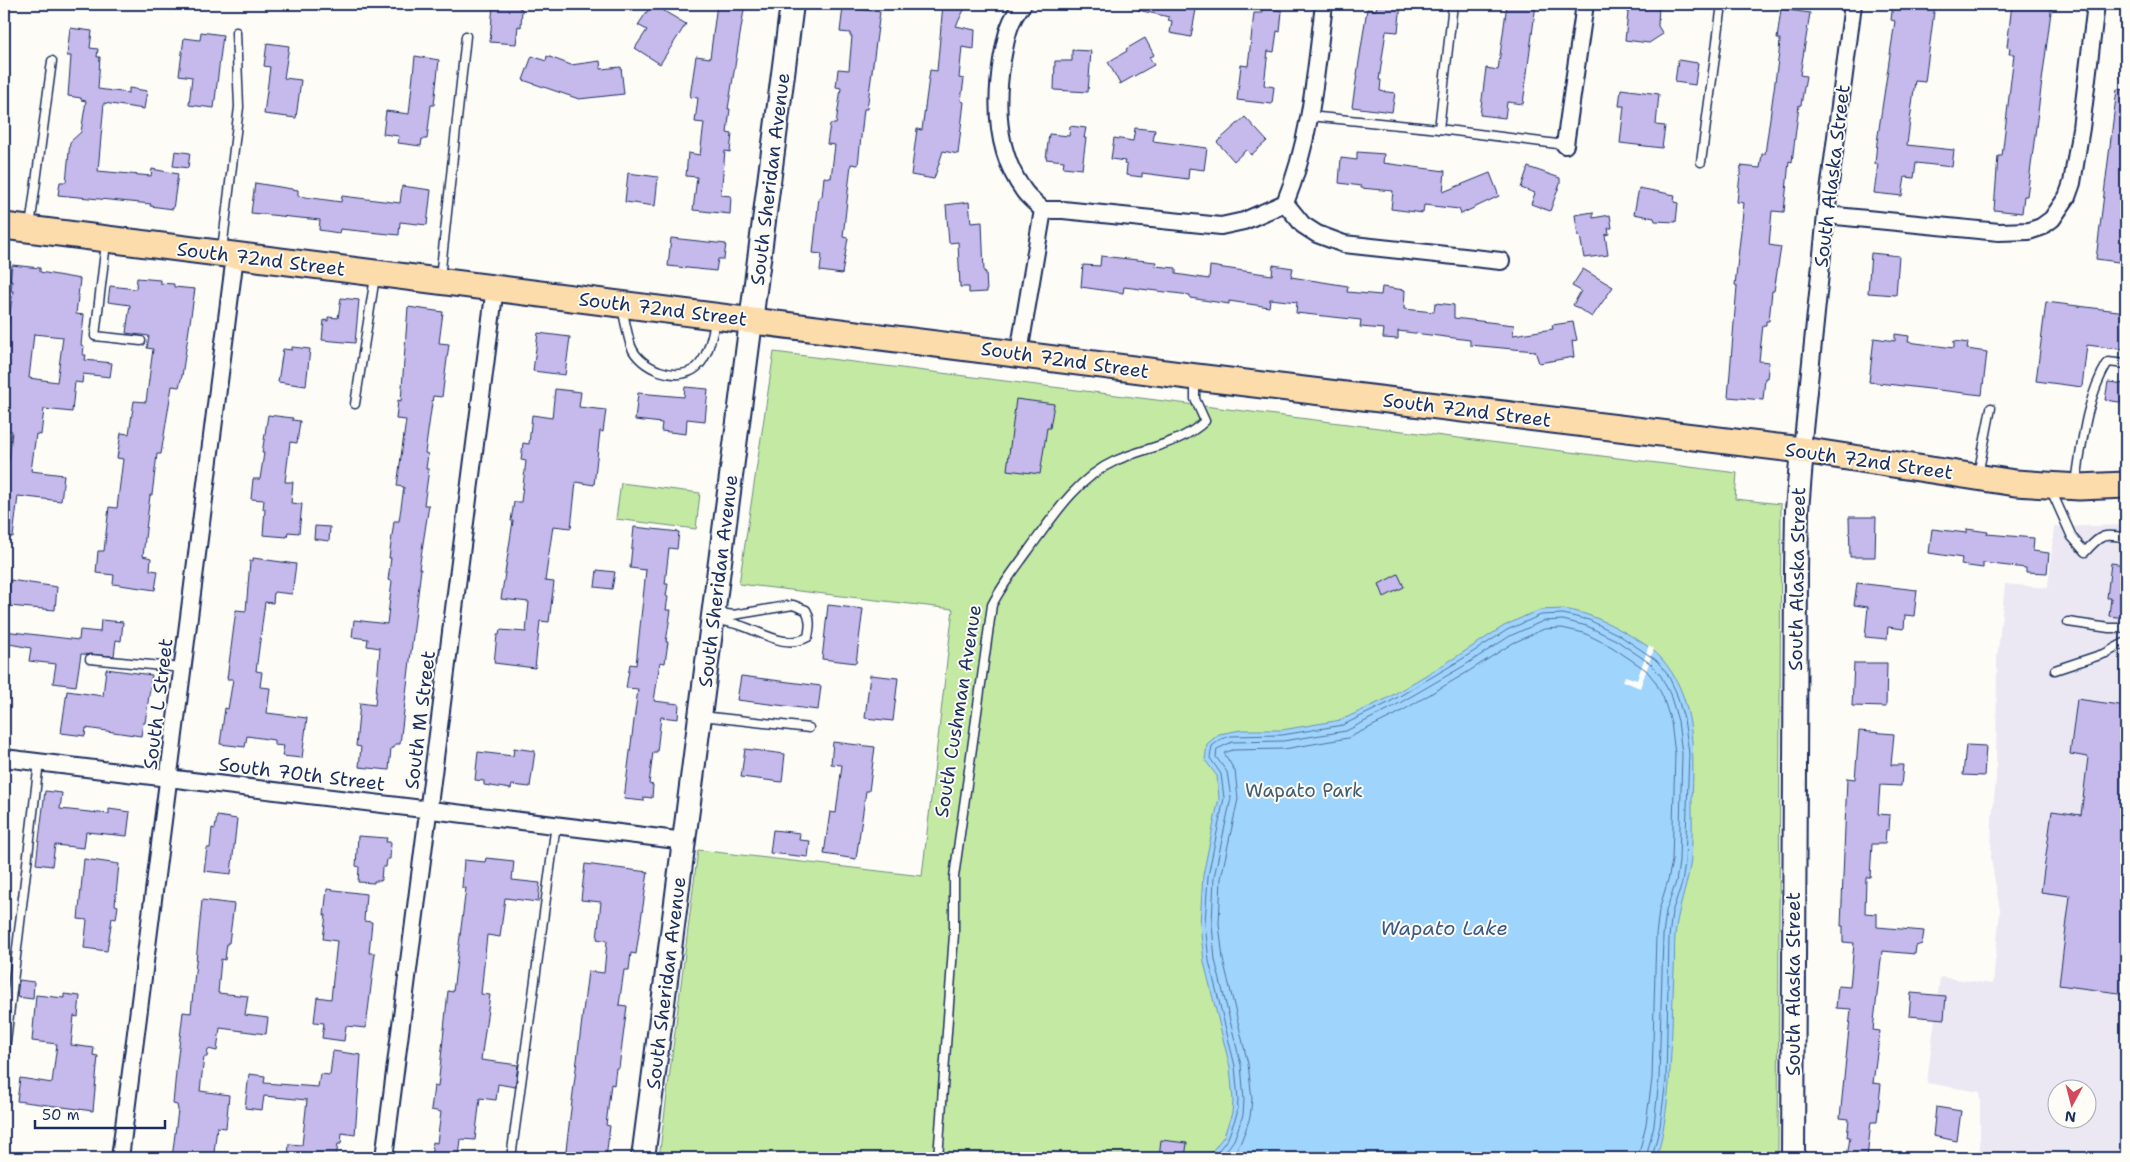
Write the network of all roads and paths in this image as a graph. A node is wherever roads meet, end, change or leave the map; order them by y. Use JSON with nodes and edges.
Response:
{"nodes":[{"id":1,"x":792,"y":4,"type":"edge"},
{"id":2,"x":1023,"y":4,"type":"edge"},
{"id":3,"x":1324,"y":4,"type":"edge"},
{"id":4,"x":1453,"y":4,"type":"edge"},
{"id":5,"x":1585,"y":4,"type":"edge"},
{"id":6,"x":1722,"y":4,"type":"edge"},
{"id":7,"x":1853,"y":4,"type":"edge"},
{"id":8,"x":2096,"y":4,"type":"edge"},
{"id":9,"x":236,"y":32,"type":"dead end"},
{"id":10,"x":466,"y":36,"type":"dead end"},
{"id":11,"x":52,"y":61,"type":"dead end"},
{"id":12,"x":1309,"y":116,"type":"junction"},
{"id":13,"x":1440,"y":129,"type":"junction"},
{"id":14,"x":1565,"y":145,"type":"joint"},
{"id":15,"x":1701,"y":162,"type":"dead end"},
{"id":16,"x":1285,"y":203,"type":"junction"},
{"id":17,"x":1043,"y":210,"type":"junction"},
{"id":18,"x":1826,"y":215,"type":"junction"},
{"id":19,"x":4,"y":226,"type":"edge"},
{"id":20,"x":30,"y":229,"type":"junction"},
{"id":21,"x":106,"y":239,"type":"junction"},
{"id":22,"x":228,"y":255,"type":"junction"},
{"id":23,"x":1501,"y":261,"type":"dead end"},
{"id":24,"x":375,"y":273,"type":"junction"},
{"id":25,"x":439,"y":280,"type":"junction"},
{"id":26,"x":495,"y":287,"type":"junction"},
{"id":27,"x":621,"y":303,"type":"junction"},
{"id":28,"x":717,"y":316,"type":"junction"},
{"id":29,"x":752,"y":320,"type":"junction"},
{"id":30,"x":141,"y":341,"type":"dead end"},
{"id":31,"x":1019,"y":353,"type":"junction"},
{"id":32,"x":2126,"y":364,"type":"edge"},
{"id":33,"x":1196,"y":377,"type":"junction"},
{"id":34,"x":355,"y":404,"type":"dead end"},
{"id":35,"x":1991,"y":408,"type":"dead end"},
{"id":36,"x":1802,"y":450,"type":"junction"},
{"id":37,"x":1978,"y":477,"type":"junction"},
{"id":38,"x":2126,"y":485,"type":"edge"},
{"id":39,"x":2049,"y":486,"type":"junction"},
{"id":40,"x":2075,"y":487,"type":"junction"},
{"id":41,"x":2126,"y":538,"type":"edge"},
{"id":42,"x":714,"y":616,"type":"junction"},
{"id":43,"x":2068,"y":622,"type":"dead end"},
{"id":44,"x":2126,"y":628,"type":"edge"},
{"id":45,"x":2126,"y":642,"type":"edge"},
{"id":46,"x":90,"y":659,"type":"dead end"},
{"id":47,"x":182,"y":668,"type":"junction"},
{"id":48,"x":2055,"y":670,"type":"dead end"},
{"id":49,"x":701,"y":716,"type":"junction"},
{"id":50,"x":809,"y":728,"type":"dead end"},
{"id":51,"x":4,"y":758,"type":"edge"},
{"id":52,"x":40,"y":762,"type":"junction"},
{"id":53,"x":168,"y":778,"type":"junction"},
{"id":54,"x":428,"y":809,"type":"junction"},
{"id":55,"x":556,"y":824,"type":"junction"},
{"id":56,"x":685,"y":841,"type":"junction"},
{"id":57,"x":4,"y":1058,"type":"edge"},
{"id":58,"x":120,"y":1158,"type":"edge"},
{"id":59,"x":384,"y":1158,"type":"edge"},
{"id":60,"x":511,"y":1158,"type":"edge"},
{"id":61,"x":643,"y":1158,"type":"edge"},
{"id":62,"x":938,"y":1158,"type":"edge"},
{"id":63,"x":1792,"y":1158,"type":"edge"}],
"edges":[{"from":1,"to":29,"type":"street","name":"South Sheridan Avenue"},
{"from":2,"to":17,"type":"street"},
{"from":3,"to":12,"type":"street"},
{"from":4,"to":13,"type":"lane"},
{"from":5,"to":14,"type":"street"},
{"from":6,"to":15,"type":"lane"},
{"from":7,"to":18,"type":"street","name":"South Alaska Street"},
{"from":8,"to":18,"type":"street"},
{"from":9,"to":22,"type":"lane"},
{"from":10,"to":25,"type":"lane"},
{"from":11,"to":20,"type":"lane"},
{"from":12,"to":13,"type":"lane"},
{"from":12,"to":16,"type":"street"},
{"from":13,"to":14,"type":"lane"},
{"from":16,"to":17,"type":"street"},
{"from":16,"to":23,"type":"street"},
{"from":17,"to":31,"type":"street"},
{"from":18,"to":36,"type":"street","name":"South Alaska Street"},
{"from":19,"to":20,"type":"main road","name":"South 72nd Street"},
{"from":20,"to":21,"type":"main road","name":"South 72nd Street"},
{"from":21,"to":22,"type":"main road","name":"South 72nd Street"},
{"from":21,"to":30,"type":"lane"},
{"from":22,"to":24,"type":"main road","name":"South 72nd Street"},
{"from":22,"to":47,"type":"street","name":"South L Street"},
{"from":24,"to":25,"type":"main road","name":"South 72nd Street"},
{"from":24,"to":34,"type":"lane"},
{"from":25,"to":26,"type":"main road","name":"South 72nd Street"},
{"from":26,"to":27,"type":"main road","name":"South 72nd Street"},
{"from":26,"to":54,"type":"street","name":"South M Street"},
{"from":27,"to":28,"type":"main road","name":"South 72nd Street"},
{"from":27,"to":28,"type":"lane"},
{"from":28,"to":29,"type":"main road","name":"South 72nd Street"},
{"from":29,"to":31,"type":"main road","name":"South 72nd Street"},
{"from":29,"to":42,"type":"street","name":"South Sheridan Avenue"},
{"from":31,"to":33,"type":"main road","name":"South 72nd Street"},
{"from":32,"to":40,"type":"lane"},
{"from":33,"to":36,"type":"main road","name":"South 72nd Street"},
{"from":33,"to":62,"type":"lane","name":"South Cushman Avenue"},
{"from":35,"to":37,"type":"lane"},
{"from":36,"to":37,"type":"main road","name":"South 72nd Street"},
{"from":36,"to":63,"type":"street","name":"South Alaska Street"},
{"from":37,"to":39,"type":"main road","name":"South 72nd Street"},
{"from":38,"to":40,"type":"main road","name":"South 72nd Street"},
{"from":39,"to":40,"type":"main road","name":"South 72nd Street"},
{"from":39,"to":41,"type":"lane"},
{"from":42,"to":42,"type":"lane"},
{"from":42,"to":49,"type":"street","name":"South Sheridan Avenue"},
{"from":43,"to":44,"type":"lane"},
{"from":45,"to":48,"type":"lane"},
{"from":46,"to":47,"type":"lane"},
{"from":47,"to":53,"type":"street","name":"South L Street"},
{"from":49,"to":50,"type":"lane"},
{"from":49,"to":56,"type":"street","name":"South Sheridan Avenue"},
{"from":51,"to":52,"type":"street","name":"South 70th Street"},
{"from":52,"to":53,"type":"street","name":"South 70th Street"},
{"from":52,"to":57,"type":"lane"},
{"from":53,"to":54,"type":"street","name":"South 70th Street"},
{"from":53,"to":58,"type":"street","name":"South L Street"},
{"from":54,"to":55,"type":"street","name":"South 70th Street"},
{"from":54,"to":59,"type":"street","name":"South M Street"},
{"from":55,"to":56,"type":"street","name":"South 70th Street"},
{"from":55,"to":60,"type":"lane"},
{"from":56,"to":61,"type":"street","name":"South Sheridan Avenue"}]}
